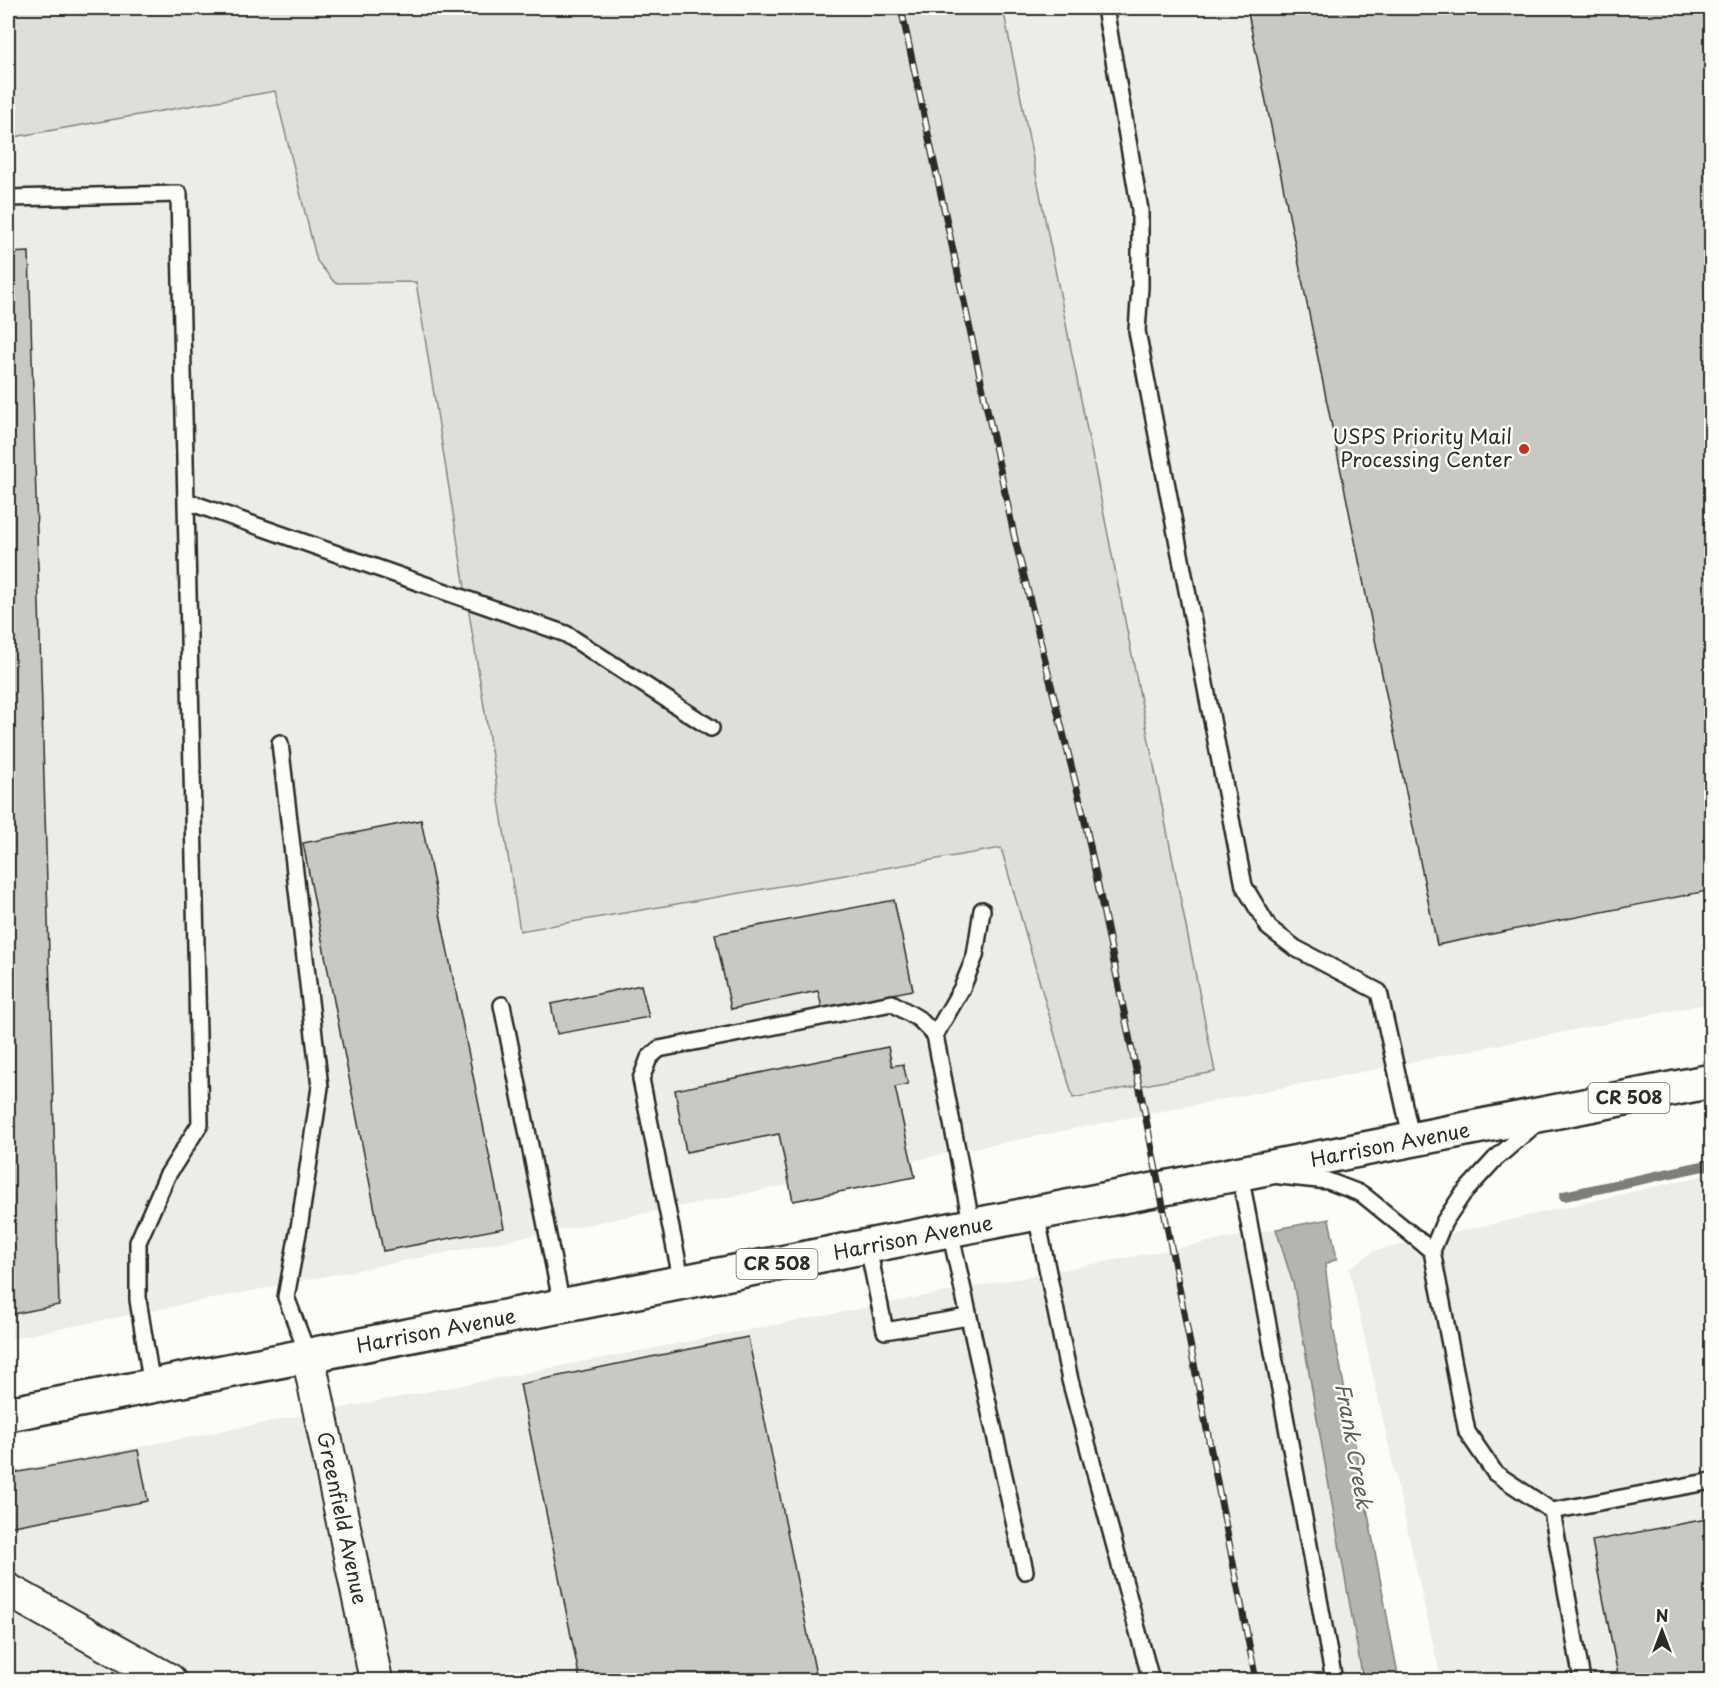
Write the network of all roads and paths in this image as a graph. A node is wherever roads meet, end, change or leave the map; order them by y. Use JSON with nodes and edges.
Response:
{"nodes":[{"id":1,"x":1105,"y":8,"type":"edge"},
{"id":2,"x":8,"y":198,"type":"edge"},
{"id":3,"x":186,"y":501,"type":"junction"},
{"id":4,"x":711,"y":728,"type":"dead end"},
{"id":5,"x":280,"y":743,"type":"dead end"},
{"id":6,"x":982,"y":910,"type":"dead end"},
{"id":7,"x":502,"y":1005,"type":"dead end"},
{"id":8,"x":935,"y":1035,"type":"junction"},
{"id":9,"x":1712,"y":1081,"type":"edge"},
{"id":10,"x":1547,"y":1114,"type":"junction"},
{"id":11,"x":1412,"y":1141,"type":"junction"},
{"id":12,"x":1248,"y":1173,"type":"junction"},
{"id":13,"x":1036,"y":1214,"type":"junction"},
{"id":14,"x":961,"y":1229,"type":"junction"},
{"id":15,"x":868,"y":1247,"type":"junction"},
{"id":16,"x":1432,"y":1251,"type":"junction"},
{"id":17,"x":682,"y":1283,"type":"junction"},
{"id":18,"x":562,"y":1306,"type":"junction"},
{"id":19,"x":968,"y":1317,"type":"junction"},
{"id":20,"x":308,"y":1355,"type":"junction"},
{"id":21,"x":152,"y":1386,"type":"junction"},
{"id":22,"x":8,"y":1414,"type":"edge"},
{"id":23,"x":1712,"y":1481,"type":"edge"},
{"id":24,"x":1552,"y":1511,"type":"junction"},
{"id":25,"x":1025,"y":1571,"type":"dead end"},
{"id":26,"x":8,"y":1590,"type":"edge"},
{"id":27,"x":169,"y":1680,"type":"edge"},
{"id":28,"x":376,"y":1680,"type":"edge"},
{"id":29,"x":1151,"y":1680,"type":"edge"},
{"id":30,"x":1334,"y":1680,"type":"edge"},
{"id":31,"x":1582,"y":1680,"type":"edge"}],
"edges":[{"from":1,"to":11,"type":"lane"},
{"from":2,"to":3,"type":"lane"},
{"from":3,"to":4,"type":"lane"},
{"from":3,"to":21,"type":"lane"},
{"from":5,"to":20,"type":"lane"},
{"from":6,"to":8,"type":"lane"},
{"from":7,"to":18,"type":"lane"},
{"from":8,"to":14,"type":"lane"},
{"from":8,"to":17,"type":"lane"},
{"from":9,"to":10,"type":"main road","name":"Harrison Avenue","number":"CR 508"},
{"from":10,"to":11,"type":"main road","name":"Harrison Avenue","number":"CR 508"},
{"from":10,"to":16,"type":"lane"},
{"from":11,"to":12,"type":"main road","name":"Harrison Avenue","number":"CR 508"},
{"from":12,"to":13,"type":"main road","name":"Harrison Avenue","number":"CR 508"},
{"from":12,"to":16,"type":"lane"},
{"from":12,"to":30,"type":"lane"},
{"from":13,"to":14,"type":"main road","name":"Harrison Avenue","number":"CR 508"},
{"from":13,"to":29,"type":"lane"},
{"from":14,"to":15,"type":"main road","name":"Harrison Avenue","number":"CR 508"},
{"from":14,"to":19,"type":"lane"},
{"from":15,"to":17,"type":"main road","name":"Harrison Avenue","number":"CR 508"},
{"from":15,"to":19,"type":"lane"},
{"from":16,"to":24,"type":"lane"},
{"from":17,"to":18,"type":"main road","name":"Harrison Avenue","number":"CR 508"},
{"from":18,"to":20,"type":"main road","name":"Harrison Avenue","number":"CR 508"},
{"from":19,"to":25,"type":"lane"},
{"from":20,"to":21,"type":"main road","name":"Harrison Avenue","number":"CR 508"},
{"from":20,"to":28,"type":"street","name":"Greenfield Avenue"},
{"from":21,"to":22,"type":"main road","name":"Harrison Avenue","number":"CR 508"},
{"from":23,"to":24,"type":"lane"},
{"from":24,"to":31,"type":"lane"},
{"from":26,"to":27,"type":"street"}]}
